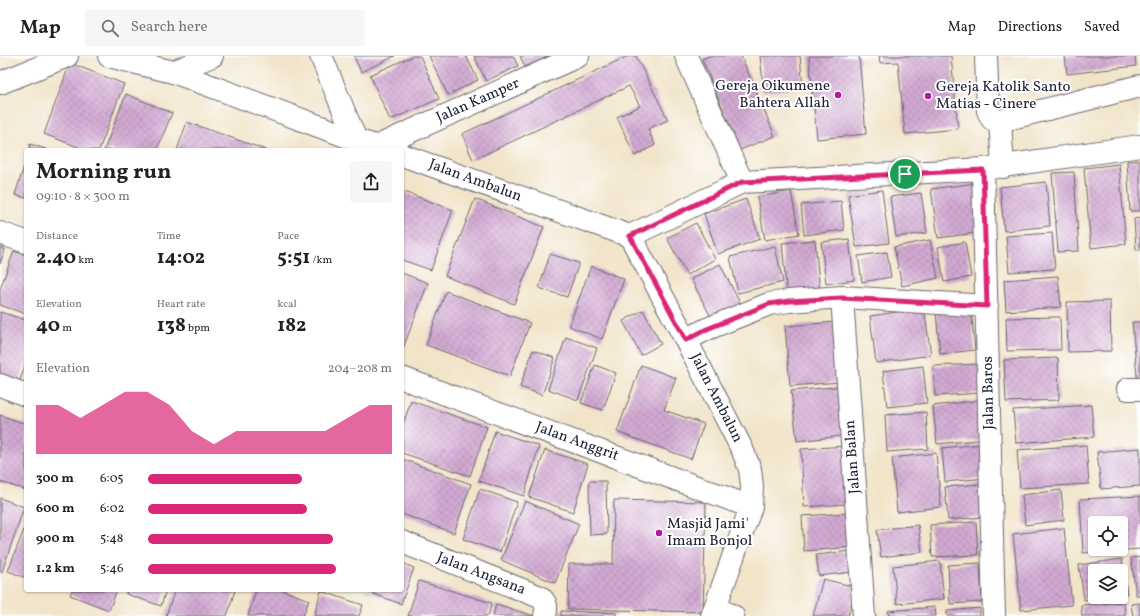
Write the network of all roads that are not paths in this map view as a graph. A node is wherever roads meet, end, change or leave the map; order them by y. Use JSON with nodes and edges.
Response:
{"nodes":[{"id":1,"x":67,"y":56,"type":"edge"},
{"id":2,"x":109,"y":56,"type":"edge"},
{"id":3,"x":212,"y":56,"type":"edge"},
{"id":4,"x":321,"y":56,"type":"edge"},
{"id":5,"x":578,"y":56,"type":"edge"},
{"id":6,"x":686,"y":56,"type":"edge"},
{"id":7,"x":986,"y":56,"type":"edge"},
{"id":8,"x":173,"y":72,"type":"junction"},
{"id":9,"x":0,"y":83,"type":"edge"},
{"id":10,"x":1140,"y":86,"type":"edge"},
{"id":11,"x":1000,"y":121,"type":"junction"},
{"id":12,"x":356,"y":140,"type":"junction"},
{"id":13,"x":1140,"y":146,"type":"edge"},
{"id":14,"x":383,"y":148,"type":"edge"},
{"id":15,"x":404,"y":156,"type":"edge"},
{"id":16,"x":993,"y":168,"type":"junction"},
{"id":17,"x":742,"y":182,"type":"junction"},
{"id":18,"x":0,"y":233,"type":"edge"},
{"id":19,"x":630,"y":236,"type":"junction"},
{"id":20,"x":24,"y":241,"type":"edge"},
{"id":21,"x":842,"y":298,"type":"junction"},
{"id":22,"x":987,"y":306,"type":"junction"},
{"id":23,"x":686,"y":340,"type":"junction"},
{"id":24,"x":404,"y":379,"type":"edge"},
{"id":25,"x":0,"y":385,"type":"edge"},
{"id":26,"x":24,"y":394,"type":"edge"},
{"id":27,"x":752,"y":507,"type":"junction"},
{"id":28,"x":404,"y":543,"type":"edge"},
{"id":29,"x":720,"y":613,"type":"edge"},
{"id":30,"x":545,"y":616,"type":"edge"},
{"id":31,"x":864,"y":616,"type":"edge"},
{"id":32,"x":994,"y":616,"type":"edge"}],
"edges":[{"from":1,"to":9,"type":"street"},
{"from":2,"to":8,"type":"street"},
{"from":3,"to":8,"type":"street"},
{"from":4,"to":12,"type":"street"},
{"from":5,"to":14,"type":"street","name":"Jalan Kamper"},
{"from":6,"to":17,"type":"street"},
{"from":7,"to":11,"type":"street"},
{"from":8,"to":12,"type":"street"},
{"from":10,"to":11,"type":"street"},
{"from":11,"to":16,"type":"street","name":"Jalan Baros"},
{"from":12,"to":14,"type":"street"},
{"from":13,"to":16,"type":"street"},
{"from":15,"to":19,"type":"street","name":"Jalan Ambalun"},
{"from":16,"to":17,"type":"street"},
{"from":16,"to":22,"type":"street","name":"Jalan Baros"},
{"from":17,"to":19,"type":"street"},
{"from":18,"to":20,"type":"street"},
{"from":19,"to":23,"type":"street","name":"Jalan Ambalun"},
{"from":21,"to":22,"type":"street"},
{"from":21,"to":23,"type":"street"},
{"from":21,"to":31,"type":"street","name":"Jalan Balan"},
{"from":22,"to":32,"type":"street","name":"Jalan Baros"},
{"from":23,"to":27,"type":"street","name":"Jalan Ambalun"},
{"from":24,"to":27,"type":"street","name":"Jalan Anggrit"},
{"from":25,"to":26,"type":"street"},
{"from":27,"to":29,"type":"street","name":"Jalan Ambalun"},
{"from":28,"to":30,"type":"street","name":"Jalan Angsana"}]}
